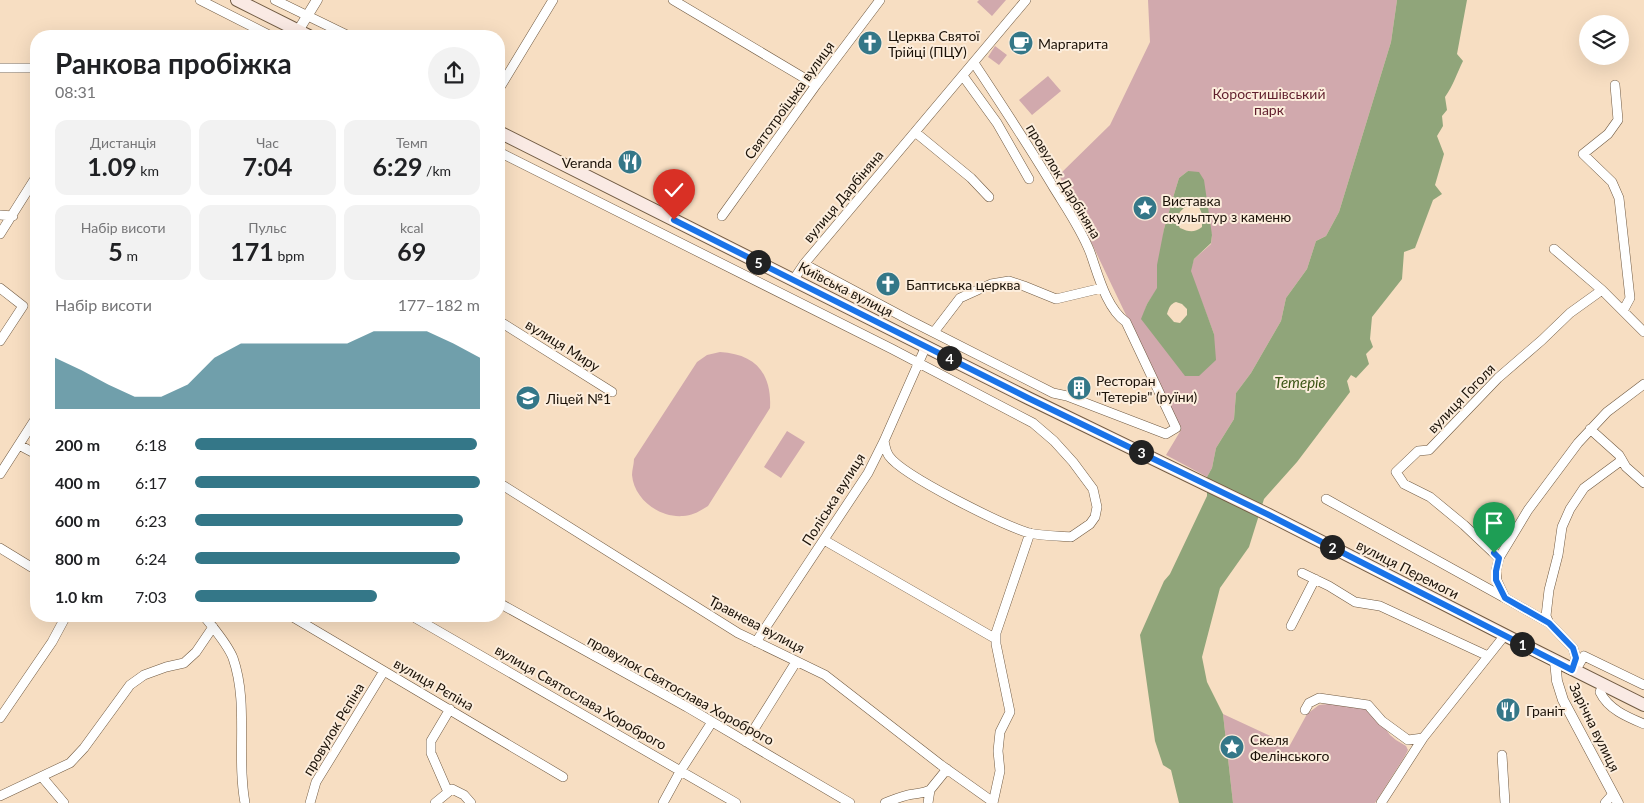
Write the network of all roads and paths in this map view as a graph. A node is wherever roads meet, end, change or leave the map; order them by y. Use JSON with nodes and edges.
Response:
{"nodes":[{"id":1,"x":200,"y":0,"type":"edge"},
{"id":2,"x":237,"y":0,"type":"edge"},
{"id":3,"x":275,"y":0,"type":"edge"},
{"id":4,"x":317,"y":0,"type":"edge"},
{"id":5,"x":553,"y":0,"type":"edge"},
{"id":6,"x":673,"y":0,"type":"edge"},
{"id":7,"x":879,"y":0,"type":"edge"},
{"id":8,"x":1026,"y":0,"type":"edge"},
{"id":9,"x":307,"y":16,"type":"junction"},
{"id":10,"x":280,"y":22,"type":"junction"},
{"id":11,"x":259,"y":30,"type":"edge"},
{"id":12,"x":275,"y":30,"type":"edge"},
{"id":13,"x":295,"y":30,"type":"edge"},
{"id":14,"x":304,"y":30,"type":"edge"},
{"id":15,"x":336,"y":30,"type":"edge"},
{"id":16,"x":974,"y":63,"type":"junction"},
{"id":17,"x":0,"y":68,"type":"edge"},
{"id":18,"x":30,"y":68,"type":"edge"},
{"id":19,"x":963,"y":76,"type":"junction"},
{"id":20,"x":505,"y":79,"type":"edge"},
{"id":21,"x":1615,"y":85,"type":"dead end"},
{"id":22,"x":816,"y":86,"type":"junction"},
{"id":23,"x":916,"y":132,"type":"junction"},
{"id":24,"x":505,"y":135,"type":"edge"},
{"id":25,"x":505,"y":155,"type":"edge"},
{"id":26,"x":1029,"y":179,"type":"dead end"},
{"id":27,"x":30,"y":187,"type":"edge"},
{"id":28,"x":988,"y":197,"type":"dead end"},
{"id":29,"x":0,"y":215,"type":"edge"},
{"id":30,"x":13,"y":216,"type":"junction"},
{"id":31,"x":722,"y":216,"type":"dead end"},
{"id":32,"x":0,"y":234,"type":"edge"},
{"id":33,"x":1554,"y":248,"type":"dead end"},
{"id":34,"x":804,"y":264,"type":"junction"},
{"id":35,"x":794,"y":280,"type":"junction"},
{"id":36,"x":0,"y":288,"type":"edge"},
{"id":37,"x":1102,"y":288,"type":"junction"},
{"id":38,"x":1602,"y":290,"type":"junction"},
{"id":39,"x":1623,"y":311,"type":"junction"},
{"id":40,"x":505,"y":325,"type":"edge"},
{"id":41,"x":934,"y":332,"type":"junction"},
{"id":42,"x":1644,"y":332,"type":"edge"},
{"id":43,"x":0,"y":341,"type":"edge"},
{"id":44,"x":926,"y":346,"type":"junction"},
{"id":45,"x":918,"y":363,"type":"junction"},
{"id":46,"x":1644,"y":384,"type":"edge"},
{"id":47,"x":612,"y":392,"type":"dead end"},
{"id":48,"x":30,"y":428,"type":"edge"},
{"id":49,"x":1590,"y":429,"type":"junction"},
{"id":50,"x":884,"y":441,"type":"junction"},
{"id":51,"x":19,"y":445,"type":"junction"},
{"id":52,"x":30,"y":451,"type":"edge"},
{"id":53,"x":1622,"y":460,"type":"junction"},
{"id":54,"x":1181,"y":472,"type":"joint"},
{"id":55,"x":0,"y":474,"type":"edge"},
{"id":56,"x":1644,"y":483,"type":"edge"},
{"id":57,"x":505,"y":487,"type":"edge"},
{"id":58,"x":1326,"y":499,"type":"dead end"},
{"id":59,"x":1030,"y":533,"type":"junction"},
{"id":60,"x":824,"y":540,"type":"junction"},
{"id":61,"x":0,"y":548,"type":"edge"},
{"id":62,"x":1499,"y":558,"type":"junction"},
{"id":63,"x":30,"y":566,"type":"edge"},
{"id":64,"x":1302,"y":573,"type":"dead end"},
{"id":65,"x":1316,"y":579,"type":"junction"},
{"id":66,"x":1505,"y":598,"type":"junction"},
{"id":67,"x":505,"y":606,"type":"edge"},
{"id":68,"x":63,"y":622,"type":"edge"},
{"id":69,"x":209,"y":622,"type":"edge"},
{"id":70,"x":301,"y":622,"type":"edge"},
{"id":71,"x":422,"y":622,"type":"edge"},
{"id":72,"x":1549,"y":623,"type":"junction"},
{"id":73,"x":1291,"y":626,"type":"dead end"},
{"id":74,"x":213,"y":627,"type":"junction"},
{"id":75,"x":1505,"y":635,"type":"junction"},
{"id":76,"x":996,"y":639,"type":"junction"},
{"id":77,"x":756,"y":642,"type":"junction"},
{"id":78,"x":1488,"y":656,"type":"junction"},
{"id":79,"x":1554,"y":661,"type":"junction"},
{"id":80,"x":796,"y":662,"type":"junction"},
{"id":81,"x":1574,"y":670,"type":"junction"},
{"id":82,"x":384,"y":671,"type":"junction"},
{"id":83,"x":1603,"y":685,"type":"junction"},
{"id":84,"x":1644,"y":685,"type":"edge"},
{"id":85,"x":1644,"y":705,"type":"edge"},
{"id":86,"x":450,"y":709,"type":"junction"},
{"id":87,"x":1305,"y":710,"type":"dead end"},
{"id":88,"x":0,"y":718,"type":"edge"},
{"id":89,"x":712,"y":722,"type":"junction"},
{"id":90,"x":1644,"y":724,"type":"edge"},
{"id":91,"x":1423,"y":738,"type":"junction"},
{"id":92,"x":746,"y":742,"type":"junction"},
{"id":93,"x":1502,"y":755,"type":"dead end"},
{"id":94,"x":946,"y":769,"type":"junction"},
{"id":95,"x":681,"y":770,"type":"junction"},
{"id":96,"x":42,"y":777,"type":"junction"},
{"id":97,"x":563,"y":777,"type":"dead end"},
{"id":98,"x":930,"y":790,"type":"junction"},
{"id":99,"x":448,"y":792,"type":"junction"},
{"id":100,"x":0,"y":796,"type":"edge"},
{"id":101,"x":1616,"y":799,"type":"edge"},
{"id":102,"x":993,"y":802,"type":"edge"},
{"id":103,"x":64,"y":803,"type":"edge"},
{"id":104,"x":245,"y":803,"type":"edge"},
{"id":105,"x":310,"y":803,"type":"edge"},
{"id":106,"x":435,"y":803,"type":"edge"},
{"id":107,"x":472,"y":803,"type":"edge"},
{"id":108,"x":663,"y":803,"type":"edge"},
{"id":109,"x":736,"y":803,"type":"edge"},
{"id":110,"x":850,"y":803,"type":"edge"},
{"id":111,"x":886,"y":803,"type":"edge"},
{"id":112,"x":928,"y":803,"type":"edge"},
{"id":113,"x":1382,"y":803,"type":"edge"},
{"id":114,"x":1505,"y":803,"type":"edge"},
{"id":115,"x":1605,"y":803,"type":"edge"}],
"edges":[{"from":1,"to":11,"type":"street"},
{"from":2,"to":10,"type":"main road"},
{"from":3,"to":9,"type":"street"},
{"from":4,"to":9,"type":"street"},
{"from":5,"to":20,"type":"street"},
{"from":6,"to":22,"type":"street"},
{"from":7,"to":22,"type":"street","name":"Святотроїцька вулиця"},
{"from":8,"to":16,"type":"street","name":"вулиця Дарбіняна"},
{"from":9,"to":14,"type":"street"},
{"from":9,"to":15,"type":"street"},
{"from":10,"to":12,"type":"street"},
{"from":10,"to":13,"type":"main road"},
{"from":16,"to":19,"type":"street","name":"вулиця Дарбіняна"},
{"from":16,"to":37,"type":"street","name":"провулок Дарбіняна"},
{"from":17,"to":18,"type":"street"},
{"from":19,"to":23,"type":"street","name":"вулиця Дарбіняна"},
{"from":19,"to":26,"type":"street"},
{"from":21,"to":39,"type":"street"},
{"from":22,"to":31,"type":"street","name":"Святотроїцька вулиця"},
{"from":23,"to":28,"type":"street"},
{"from":23,"to":34,"type":"street","name":"вулиця Дарбіняна"},
{"from":24,"to":35,"type":"main road","name":"Київська вулиця"},
{"from":25,"to":45,"type":"street"},
{"from":27,"to":30,"type":"street"},
{"from":29,"to":30,"type":"street"},
{"from":30,"to":32,"type":"street"},
{"from":33,"to":38,"type":"street"},
{"from":34,"to":35,"type":"street","name":"вулиця Дарбіняна"},
{"from":34,"to":41,"type":"street","name":"Київська вулиця"},
{"from":35,"to":44,"type":"main road","name":"Київська вулиця"},
{"from":36,"to":43,"type":"street"},
{"from":37,"to":41,"type":"street"},
{"from":37,"to":41,"type":"street","name":"провулок Дарбіняна"},
{"from":38,"to":39,"type":"street"},
{"from":38,"to":62,"type":"street","name":"вулиця Гоголя"},
{"from":39,"to":42,"type":"street"},
{"from":40,"to":47,"type":"street","name":"вулиця Миру"},
{"from":44,"to":45,"type":"street","name":"Поліська вулиця"},
{"from":44,"to":54,"type":"main road","name":"Київська вулиця"},
{"from":45,"to":50,"type":"street","name":"Поліська вулиця"},
{"from":45,"to":59,"type":"street"},
{"from":46,"to":49,"type":"street"},
{"from":48,"to":51,"type":"street"},
{"from":49,"to":53,"type":"street"},
{"from":49,"to":62,"type":"street"},
{"from":50,"to":59,"type":"street"},
{"from":50,"to":60,"type":"street","name":"Поліська вулиця"},
{"from":51,"to":52,"type":"street"},
{"from":51,"to":55,"type":"street"},
{"from":53,"to":56,"type":"street"},
{"from":53,"to":72,"type":"street"},
{"from":54,"to":75,"type":"main road","name":"вулиця Перемоги"},
{"from":57,"to":77,"type":"street","name":"Травнева вулиця"},
{"from":58,"to":66,"type":"street","name":"вулиця Перемоги"},
{"from":59,"to":76,"type":"street"},
{"from":60,"to":76,"type":"street"},
{"from":60,"to":77,"type":"street","name":"Поліська вулиця"},
{"from":61,"to":63,"type":"street"},
{"from":62,"to":66,"type":"street"},
{"from":64,"to":65,"type":"street"},
{"from":65,"to":73,"type":"street"},
{"from":65,"to":78,"type":"street"},
{"from":66,"to":72,"type":"street","name":"вулиця Перемоги"},
{"from":67,"to":89,"type":"street","name":"провулок Святослава Хороброго"},
{"from":68,"to":88,"type":"street"},
{"from":69,"to":74,"type":"street"},
{"from":70,"to":82,"type":"street","name":"вулиця Рєпіна"},
{"from":71,"to":95,"type":"street","name":"вулиця Святослава Хороброго"},
{"from":72,"to":81,"type":"street","name":"вулиця Перемоги"},
{"from":74,"to":96,"type":"street"},
{"from":74,"to":104,"type":"street"},
{"from":75,"to":78,"type":"street"},
{"from":75,"to":79,"type":"main road","name":"вулиця Перемоги"},
{"from":76,"to":102,"type":"street"},
{"from":77,"to":80,"type":"street","name":"Травнева вулиця"},
{"from":78,"to":91,"type":"street"},
{"from":79,"to":81,"type":"main road","name":"вулиця Перемоги"},
{"from":79,"to":101,"type":"street","name":"Зарічна вулиця"},
{"from":80,"to":92,"type":"street"},
{"from":80,"to":94,"type":"street","name":"Травнева вулиця"},
{"from":81,"to":83,"type":"main road","name":"вулиця Перемоги"},
{"from":81,"to":84,"type":"street"},
{"from":82,"to":86,"type":"street","name":"вулиця Рєпіна"},
{"from":82,"to":105,"type":"street","name":"провулок Рєпіна"},
{"from":83,"to":85,"type":"main road","name":"вулиця Перемоги"},
{"from":83,"to":90,"type":"street"},
{"from":86,"to":97,"type":"street","name":"вулиця Рєпіна"},
{"from":86,"to":99,"type":"street"},
{"from":87,"to":91,"type":"street"},
{"from":89,"to":92,"type":"street","name":"провулок Святослава Хороброго"},
{"from":89,"to":95,"type":"street"},
{"from":91,"to":113,"type":"street"},
{"from":92,"to":110,"type":"street","name":"провулок Святослава Хороброго"},
{"from":93,"to":114,"type":"street"},
{"from":94,"to":98,"type":"street"},
{"from":94,"to":102,"type":"street","name":"Травнева вулиця"},
{"from":95,"to":108,"type":"street"},
{"from":95,"to":109,"type":"street","name":"вулиця Святослава Хороброго"},
{"from":96,"to":100,"type":"street"},
{"from":96,"to":103,"type":"street"},
{"from":98,"to":111,"type":"street"},
{"from":98,"to":112,"type":"street"},
{"from":99,"to":106,"type":"street"},
{"from":99,"to":107,"type":"street"},
{"from":101,"to":115,"type":"street"}]}
